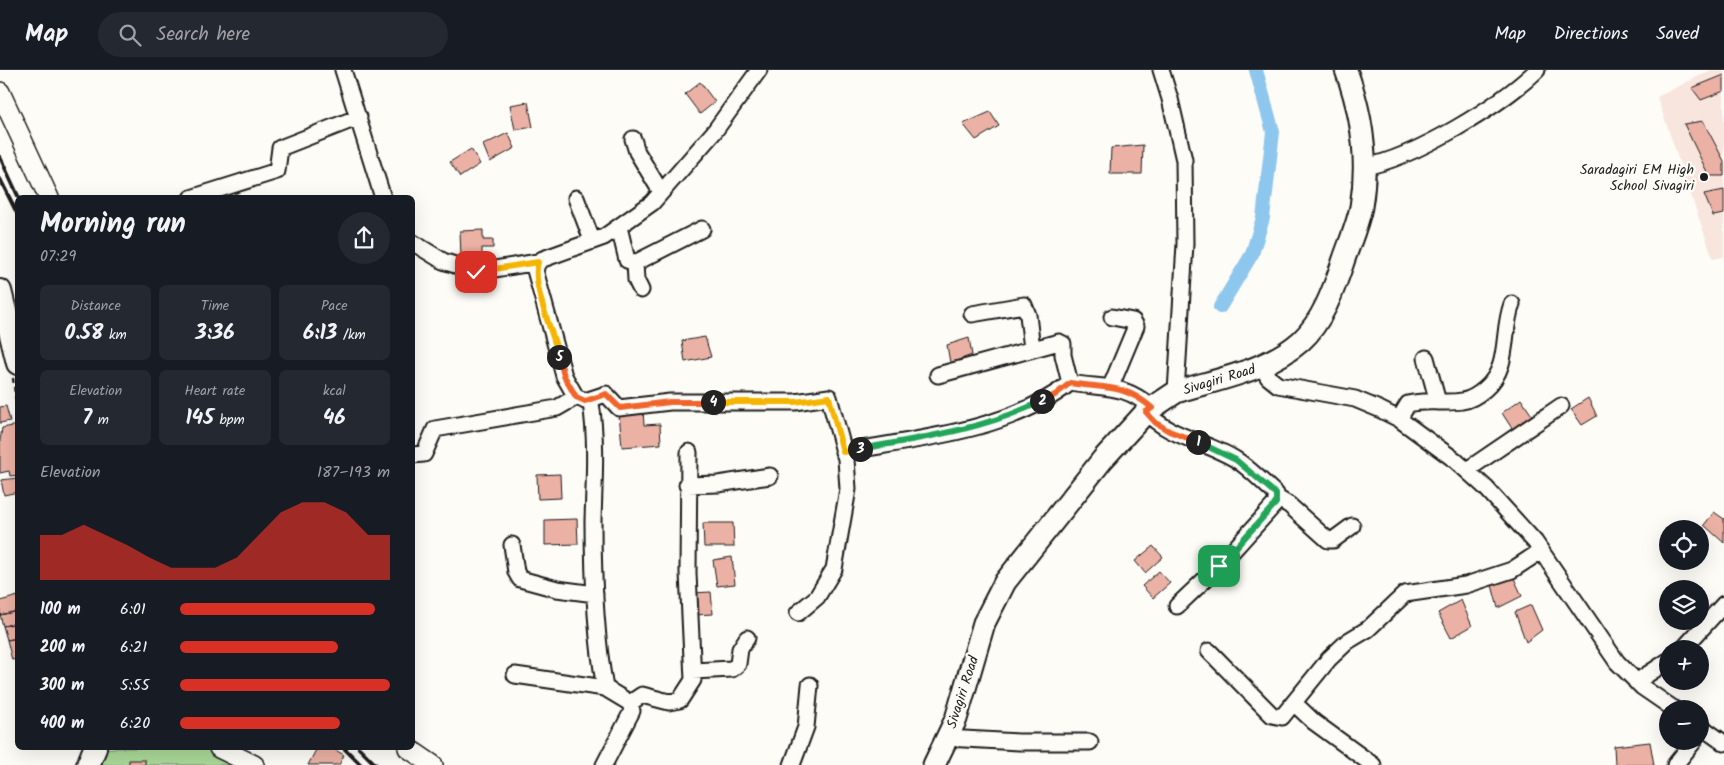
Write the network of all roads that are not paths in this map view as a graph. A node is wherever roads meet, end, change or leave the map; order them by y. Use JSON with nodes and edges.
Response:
{"nodes":[{"id":1,"x":343,"y":70,"type":"edge"},
{"id":2,"x":760,"y":70,"type":"edge"},
{"id":3,"x":1161,"y":70,"type":"edge"},
{"id":4,"x":1346,"y":70,"type":"edge"},
{"id":5,"x":1537,"y":70,"type":"edge"},
{"id":6,"x":0,"y":92,"type":"edge"},
{"id":7,"x":359,"y":117,"type":"junction"},
{"id":8,"x":634,"y":139,"type":"dead end"},
{"id":9,"x":1364,"y":168,"type":"junction"},
{"id":10,"x":661,"y":192,"type":"junction"},
{"id":11,"x":47,"y":195,"type":"edge"},
{"id":12,"x":201,"y":195,"type":"edge"},
{"id":13,"x":383,"y":195,"type":"edge"},
{"id":14,"x":576,"y":198,"type":"dead end"},
{"id":15,"x":619,"y":227,"type":"junction"},
{"id":16,"x":702,"y":229,"type":"dead end"},
{"id":17,"x":592,"y":240,"type":"junction"},
{"id":18,"x":415,"y":244,"type":"edge"},
{"id":19,"x":538,"y":262,"type":"junction"},
{"id":20,"x":635,"y":262,"type":"junction"},
{"id":21,"x":640,"y":290,"type":"dead end"},
{"id":22,"x":1,"y":301,"type":"edge"},
{"id":23,"x":1512,"y":304,"type":"dead end"},
{"id":24,"x":972,"y":314,"type":"dead end"},
{"id":25,"x":1112,"y":317,"type":"dead end"},
{"id":26,"x":1032,"y":348,"type":"junction"},
{"id":27,"x":15,"y":352,"type":"edge"},
{"id":28,"x":1426,"y":358,"type":"dead end"},
{"id":29,"x":1262,"y":366,"type":"junction"},
{"id":30,"x":938,"y":375,"type":"dead end"},
{"id":31,"x":1070,"y":383,"type":"junction"},
{"id":32,"x":1111,"y":386,"type":"junction"},
{"id":33,"x":1176,"y":392,"type":"junction"},
{"id":34,"x":581,"y":399,"type":"junction"},
{"id":35,"x":1438,"y":402,"type":"junction"},
{"id":36,"x":1561,"y":406,"type":"dead end"},
{"id":37,"x":1149,"y":410,"type":"junction"},
{"id":38,"x":1399,"y":419,"type":"junction"},
{"id":39,"x":689,"y":452,"type":"dead end"},
{"id":40,"x":843,"y":452,"type":"junction"},
{"id":41,"x":415,"y":455,"type":"edge"},
{"id":42,"x":1467,"y":470,"type":"junction"},
{"id":43,"x":770,"y":476,"type":"dead end"},
{"id":44,"x":687,"y":485,"type":"junction"},
{"id":45,"x":1277,"y":498,"type":"junction"},
{"id":46,"x":1352,"y":526,"type":"dead end"},
{"id":47,"x":512,"y":545,"type":"dead end"},
{"id":48,"x":1541,"y":551,"type":"junction"},
{"id":49,"x":596,"y":594,"type":"junction"},
{"id":50,"x":1724,"y":604,"type":"edge"},
{"id":51,"x":1177,"y":606,"type":"dead end"},
{"id":52,"x":798,"y":613,"type":"dead end"},
{"id":53,"x":747,"y":638,"type":"dead end"},
{"id":54,"x":1691,"y":640,"type":"edge"},
{"id":55,"x":1209,"y":652,"type":"dead end"},
{"id":56,"x":1659,"y":667,"type":"edge"},
{"id":57,"x":693,"y":670,"type":"junction"},
{"id":58,"x":515,"y":675,"type":"dead end"},
{"id":59,"x":1636,"y":682,"type":"junction"},
{"id":60,"x":810,"y":685,"type":"dead end"},
{"id":61,"x":605,"y":688,"type":"junction"},
{"id":62,"x":1661,"y":700,"type":"edge"},
{"id":63,"x":630,"y":703,"type":"junction"},
{"id":64,"x":1294,"y":704,"type":"junction"},
{"id":65,"x":1709,"y":735,"type":"edge"},
{"id":66,"x":946,"y":738,"type":"junction"},
{"id":67,"x":1090,"y":742,"type":"dead end"},
{"id":68,"x":1724,"y":743,"type":"edge"},
{"id":69,"x":94,"y":750,"type":"edge"},
{"id":70,"x":223,"y":750,"type":"edge"},
{"id":71,"x":411,"y":750,"type":"edge"},
{"id":72,"x":1687,"y":750,"type":"edge"},
{"id":73,"x":88,"y":765,"type":"edge"},
{"id":74,"x":254,"y":765,"type":"edge"},
{"id":75,"x":433,"y":765,"type":"edge"},
{"id":76,"x":604,"y":765,"type":"edge"},
{"id":77,"x":792,"y":765,"type":"edge"},
{"id":78,"x":934,"y":765,"type":"edge"},
{"id":79,"x":1373,"y":765,"type":"edge"},
{"id":80,"x":1675,"y":765,"type":"edge"}],
"edges":[{"from":1,"to":7,"type":"street"},
{"from":2,"to":10,"type":"street"},
{"from":3,"to":33,"type":"street"},
{"from":4,"to":9,"type":"main road","name":"Sivagiri Road"},
{"from":5,"to":9,"type":"street"},
{"from":6,"to":11,"type":"street"},
{"from":7,"to":12,"type":"street"},
{"from":7,"to":13,"type":"street"},
{"from":8,"to":10,"type":"street"},
{"from":9,"to":29,"type":"main road","name":"Sivagiri Road"},
{"from":10,"to":15,"type":"street"},
{"from":14,"to":17,"type":"street"},
{"from":15,"to":17,"type":"street"},
{"from":15,"to":20,"type":"street"},
{"from":16,"to":20,"type":"street"},
{"from":17,"to":19,"type":"street"},
{"from":18,"to":19,"type":"street"},
{"from":19,"to":34,"type":"street"},
{"from":20,"to":21,"type":"street"},
{"from":22,"to":27,"type":"main road"},
{"from":23,"to":35,"type":"street"},
{"from":24,"to":26,"type":"street"},
{"from":25,"to":32,"type":"street"},
{"from":26,"to":30,"type":"street"},
{"from":26,"to":31,"type":"street"},
{"from":28,"to":35,"type":"street"},
{"from":29,"to":33,"type":"main road","name":"Sivagiri Road"},
{"from":29,"to":38,"type":"street"},
{"from":31,"to":32,"type":"street"},
{"from":31,"to":40,"type":"street"},
{"from":32,"to":37,"type":"street"},
{"from":33,"to":37,"type":"main road","name":"Sivagiri Road"},
{"from":34,"to":40,"type":"street"},
{"from":34,"to":41,"type":"street"},
{"from":34,"to":49,"type":"street"},
{"from":35,"to":38,"type":"street"},
{"from":36,"to":42,"type":"street"},
{"from":37,"to":45,"type":"street"},
{"from":37,"to":66,"type":"main road","name":"Sivagiri Road"},
{"from":38,"to":42,"type":"street"},
{"from":39,"to":44,"type":"street"},
{"from":40,"to":52,"type":"street"},
{"from":42,"to":48,"type":"street"},
{"from":43,"to":44,"type":"street"},
{"from":44,"to":57,"type":"street"},
{"from":45,"to":46,"type":"street"},
{"from":45,"to":51,"type":"street"},
{"from":47,"to":49,"type":"street"},
{"from":48,"to":59,"type":"street"},
{"from":48,"to":64,"type":"street"},
{"from":49,"to":61,"type":"street"},
{"from":50,"to":54,"type":"street"},
{"from":53,"to":57,"type":"street"},
{"from":55,"to":64,"type":"street"},
{"from":56,"to":59,"type":"street"},
{"from":57,"to":63,"type":"street"},
{"from":58,"to":61,"type":"street"},
{"from":59,"to":62,"type":"street"},
{"from":60,"to":77,"type":"street"},
{"from":61,"to":63,"type":"street"},
{"from":63,"to":76,"type":"street"},
{"from":64,"to":79,"type":"street"},
{"from":65,"to":68,"type":"street"},
{"from":66,"to":67,"type":"street"},
{"from":66,"to":78,"type":"main road","name":"Sivagiri Road"},
{"from":69,"to":73,"type":"main road"},
{"from":70,"to":74,"type":"street"},
{"from":71,"to":75,"type":"street"},
{"from":72,"to":80,"type":"street"}]}
